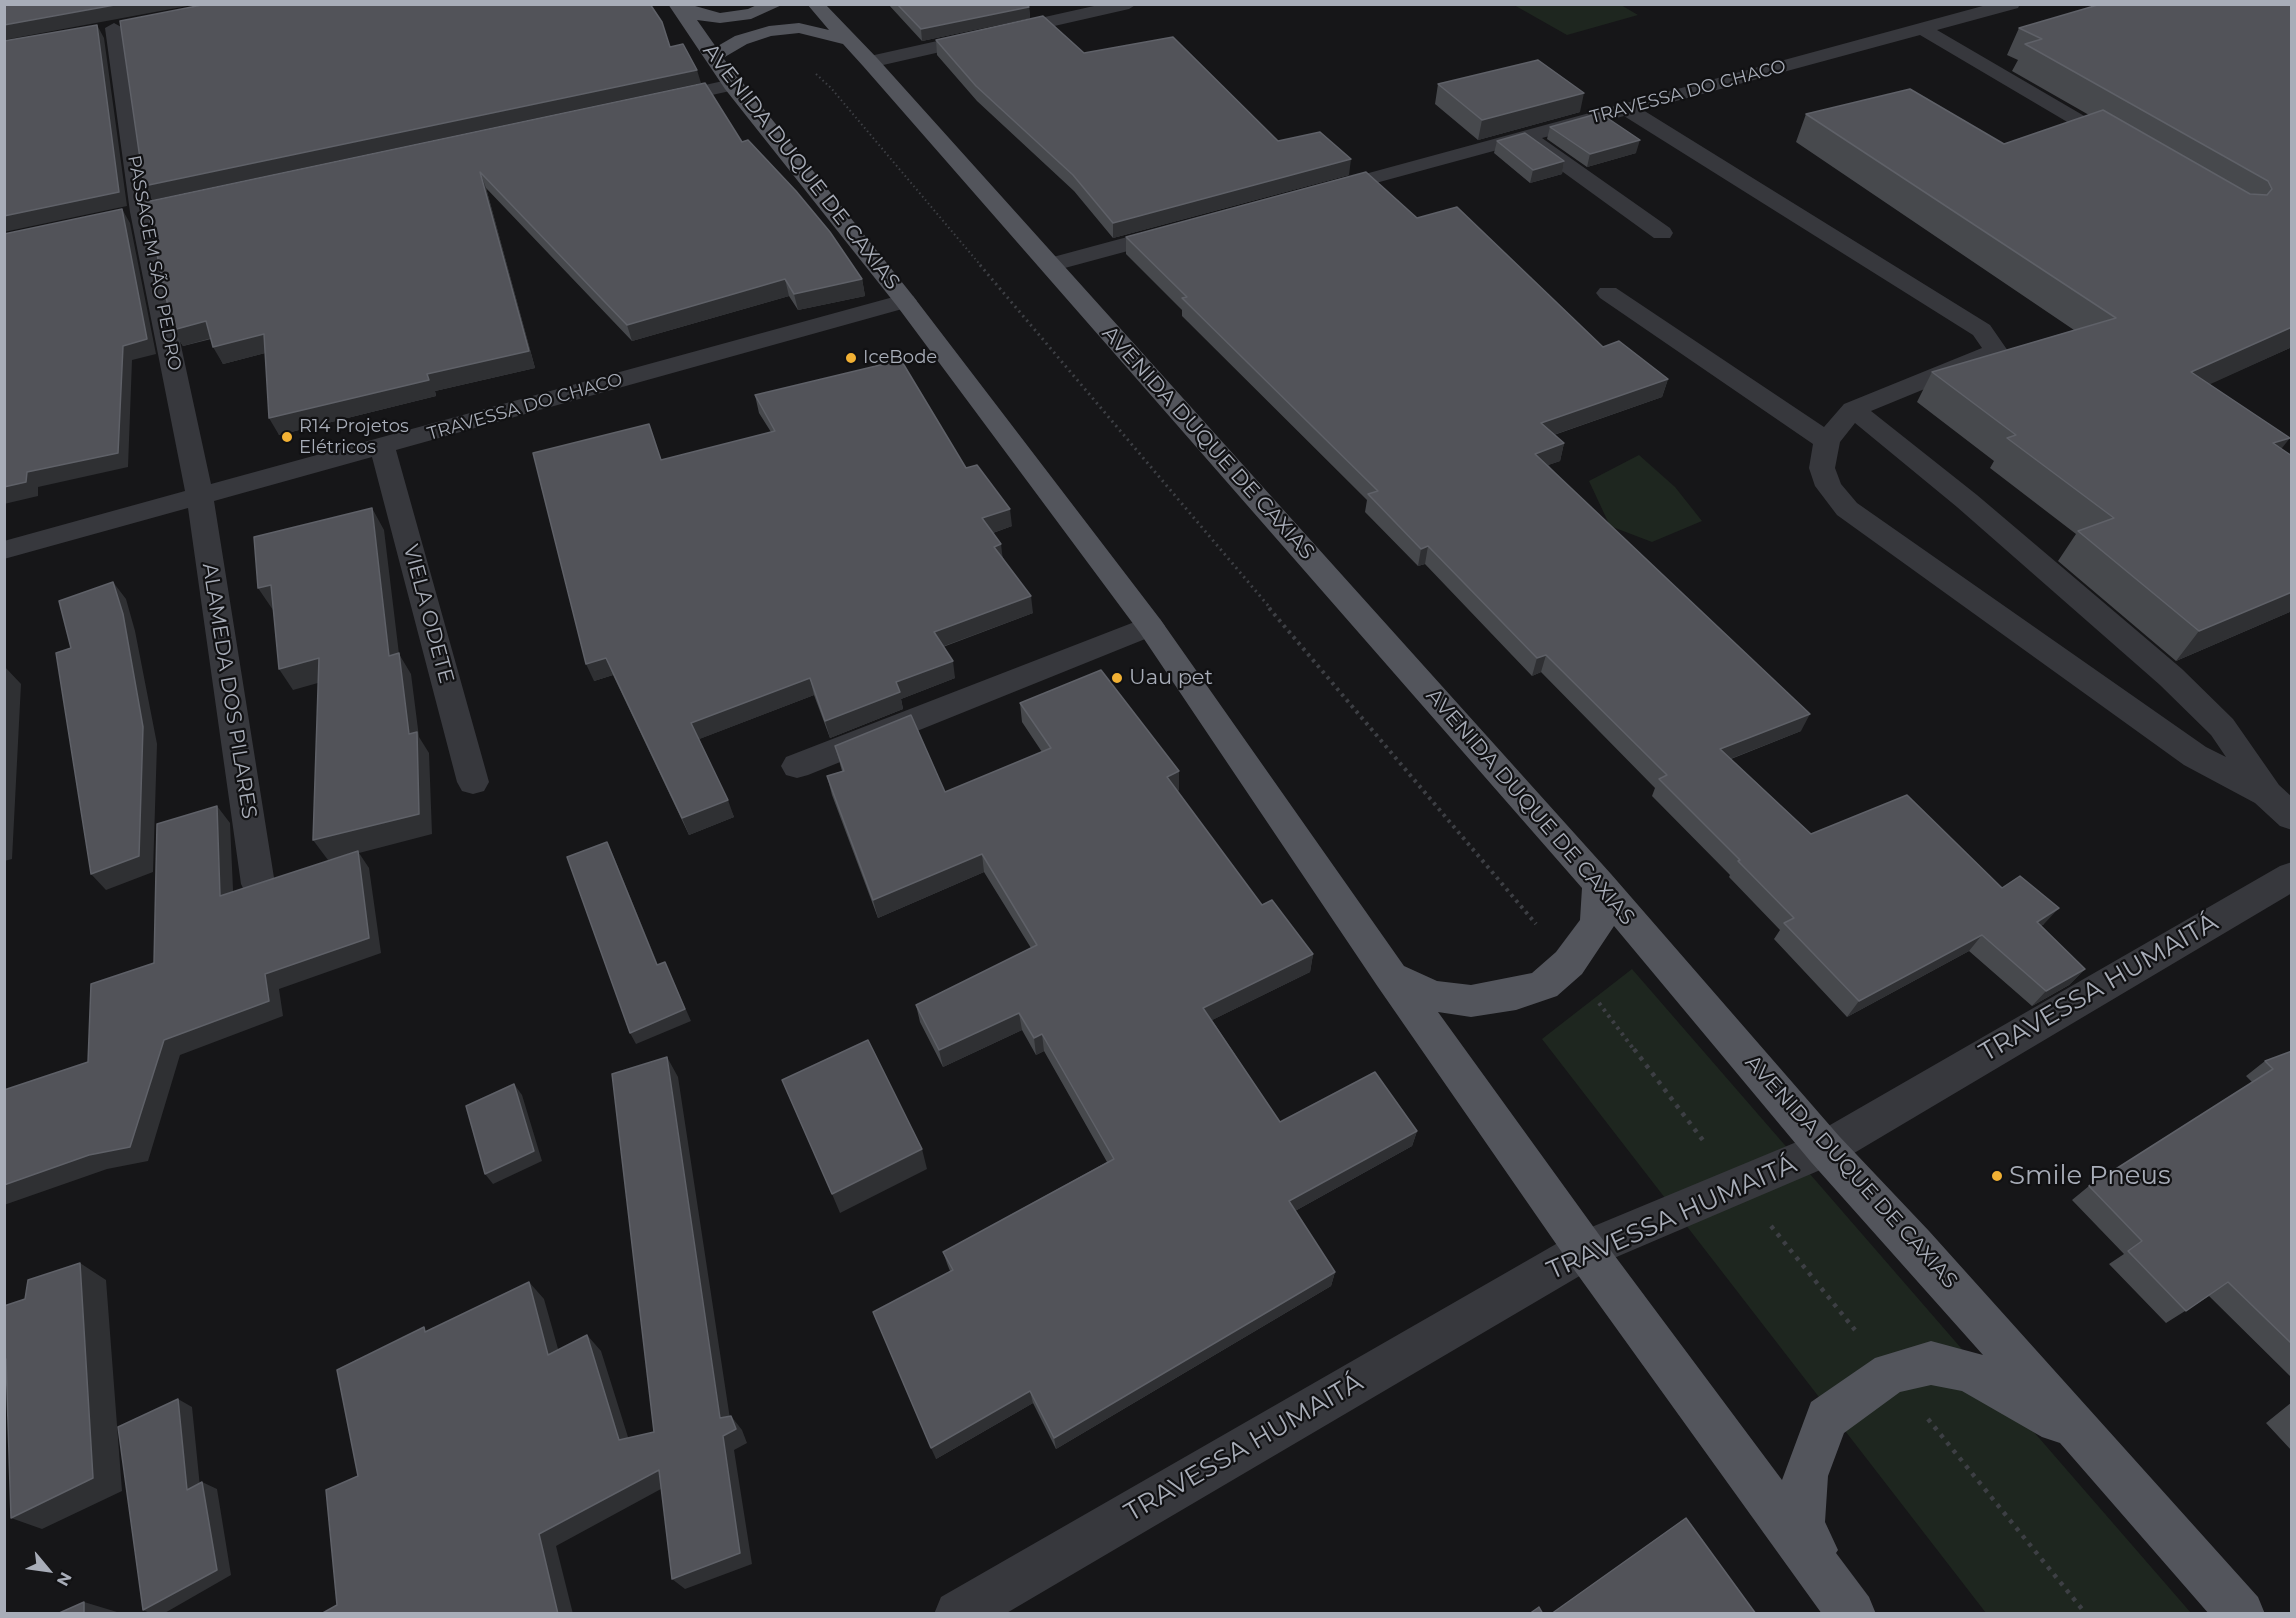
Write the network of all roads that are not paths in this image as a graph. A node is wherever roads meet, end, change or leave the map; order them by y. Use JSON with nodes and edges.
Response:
{"nodes":[{"id":1,"x":776,"y":4,"type":"edge"},
{"id":2,"x":815,"y":4,"type":"edge"},
{"id":3,"x":1129,"y":4,"type":"edge"},
{"id":4,"x":2013,"y":4,"type":"edge"},
{"id":5,"x":679,"y":6,"type":"edge"},
{"id":6,"x":114,"y":28,"type":"dead end"},
{"id":7,"x":1923,"y":29,"type":"junction"},
{"id":8,"x":849,"y":40,"type":"junction"},
{"id":9,"x":712,"y":57,"type":"junction"},
{"id":10,"x":870,"y":62,"type":"junction"},
{"id":11,"x":732,"y":85,"type":"junction"},
{"id":12,"x":651,"y":103,"type":"edge"},
{"id":13,"x":1627,"y":109,"type":"junction"},
{"id":14,"x":1527,"y":136,"type":"junction"},
{"id":15,"x":2128,"y":150,"type":"edge"},
{"id":16,"x":1311,"y":194,"type":"edge"},
{"id":17,"x":164,"y":207,"type":"edge"},
{"id":18,"x":141,"y":212,"type":"junction"},
{"id":19,"x":118,"y":217,"type":"edge"},
{"id":20,"x":1186,"y":228,"type":"edge"},
{"id":21,"x":1662,"y":233,"type":"dead end"},
{"id":22,"x":1050,"y":265,"type":"junction"},
{"id":23,"x":1608,"y":293,"type":"dead end"},
{"id":24,"x":905,"y":301,"type":"junction"},
{"id":25,"x":1853,"y":409,"type":"junction"},
{"id":26,"x":1827,"y":441,"type":"junction"},
{"id":27,"x":382,"y":447,"type":"junction"},
{"id":28,"x":200,"y":498,"type":"junction"},
{"id":29,"x":4,"y":550,"type":"edge"},
{"id":30,"x":1150,"y":626,"type":"junction"},
{"id":31,"x":797,"y":766,"type":"dead end"},
{"id":32,"x":473,"y":782,"type":"dead end"},
{"id":33,"x":2267,"y":794,"type":"junction"},
{"id":34,"x":2292,"y":817,"type":"edge"},
{"id":35,"x":2292,"y":876,"type":"edge"},
{"id":36,"x":258,"y":884,"type":"edge"},
{"id":37,"x":1599,"y":884,"type":"junction"},
{"id":38,"x":1390,"y":976,"type":"junction"},
{"id":39,"x":1825,"y":1149,"type":"junction"},
{"id":40,"x":1585,"y":1251,"type":"junction"},
{"id":41,"x":2083,"y":1435,"type":"junction"},
{"id":42,"x":1827,"y":1579,"type":"junction"},
{"id":43,"x":958,"y":1614,"type":"edge"},
{"id":44,"x":1852,"y":1614,"type":"edge"},
{"id":45,"x":2241,"y":1614,"type":"edge"}],
"edges":[{"from":1,"to":5,"type":"main road"},
{"from":2,"to":8,"type":"main road","name":"AVENIDA DUQUE DE CAXIAS"},
{"from":3,"to":10,"type":"street"},
{"from":4,"to":7,"type":"street","name":"TRAVESSA DO CHACO"},
{"from":5,"to":9,"type":"main road","name":"AVENIDA DUQUE DE CAXIAS"},
{"from":6,"to":18,"type":"street","name":"PASSAGEM SÃO PEDRO"},
{"from":7,"to":13,"type":"street","name":"TRAVESSA DO CHACO"},
{"from":7,"to":15,"type":"street"},
{"from":8,"to":9,"type":"main road"},
{"from":8,"to":10,"type":"main road","name":"AVENIDA DUQUE DE CAXIAS"},
{"from":9,"to":11,"type":"main road","name":"AVENIDA DUQUE DE CAXIAS"},
{"from":10,"to":22,"type":"main road","name":"AVENIDA DUQUE DE CAXIAS"},
{"from":11,"to":12,"type":"street"},
{"from":11,"to":24,"type":"main road","name":"AVENIDA DUQUE DE CAXIAS"},
{"from":13,"to":14,"type":"street","name":"TRAVESSA DO CHACO"},
{"from":13,"to":25,"type":"street"},
{"from":14,"to":16,"type":"street","name":"TRAVESSA DO CHACO"},
{"from":14,"to":21,"type":"street"},
{"from":17,"to":18,"type":"street"},
{"from":18,"to":19,"type":"street"},
{"from":18,"to":28,"type":"street","name":"PASSAGEM SÃO PEDRO"},
{"from":20,"to":22,"type":"street"},
{"from":22,"to":37,"type":"main road","name":"AVENIDA DUQUE DE CAXIAS"},
{"from":23,"to":26,"type":"street"},
{"from":24,"to":27,"type":"street","name":"TRAVESSA DO CHACO"},
{"from":24,"to":30,"type":"main road","name":"AVENIDA DUQUE DE CAXIAS"},
{"from":25,"to":26,"type":"street"},
{"from":25,"to":33,"type":"street"},
{"from":26,"to":33,"type":"street"},
{"from":27,"to":28,"type":"street","name":"TRAVESSA DO CHACO"},
{"from":27,"to":32,"type":"street","name":"VIELA ODETE"},
{"from":28,"to":29,"type":"street","name":"TRAVESSA DO CHACO"},
{"from":28,"to":36,"type":"street","name":"ALAMEDA DOS PILARES"},
{"from":30,"to":31,"type":"street"},
{"from":30,"to":38,"type":"main road","name":"AVENIDA DUQUE DE CAXIAS"},
{"from":33,"to":34,"type":"street"},
{"from":35,"to":39,"type":"street","name":"TRAVESSA HUMAITÁ"},
{"from":37,"to":38,"type":"main road"},
{"from":37,"to":39,"type":"main road","name":"AVENIDA DUQUE DE CAXIAS"},
{"from":38,"to":40,"type":"main road","name":"AVENIDA DUQUE DE CAXIAS"},
{"from":39,"to":40,"type":"street","name":"TRAVESSA HUMAITÁ"},
{"from":39,"to":41,"type":"main road","name":"AVENIDA DUQUE DE CAXIAS"},
{"from":40,"to":42,"type":"main road","name":"AVENIDA DUQUE DE CAXIAS"},
{"from":40,"to":43,"type":"street","name":"TRAVESSA HUMAITÁ"},
{"from":41,"to":42,"type":"main road"},
{"from":41,"to":45,"type":"main road","name":"AVENIDA DUQUE DE CAXIAS"},
{"from":42,"to":44,"type":"main road","name":"AVENIDA DUQUE DE CAXIAS"}]}
